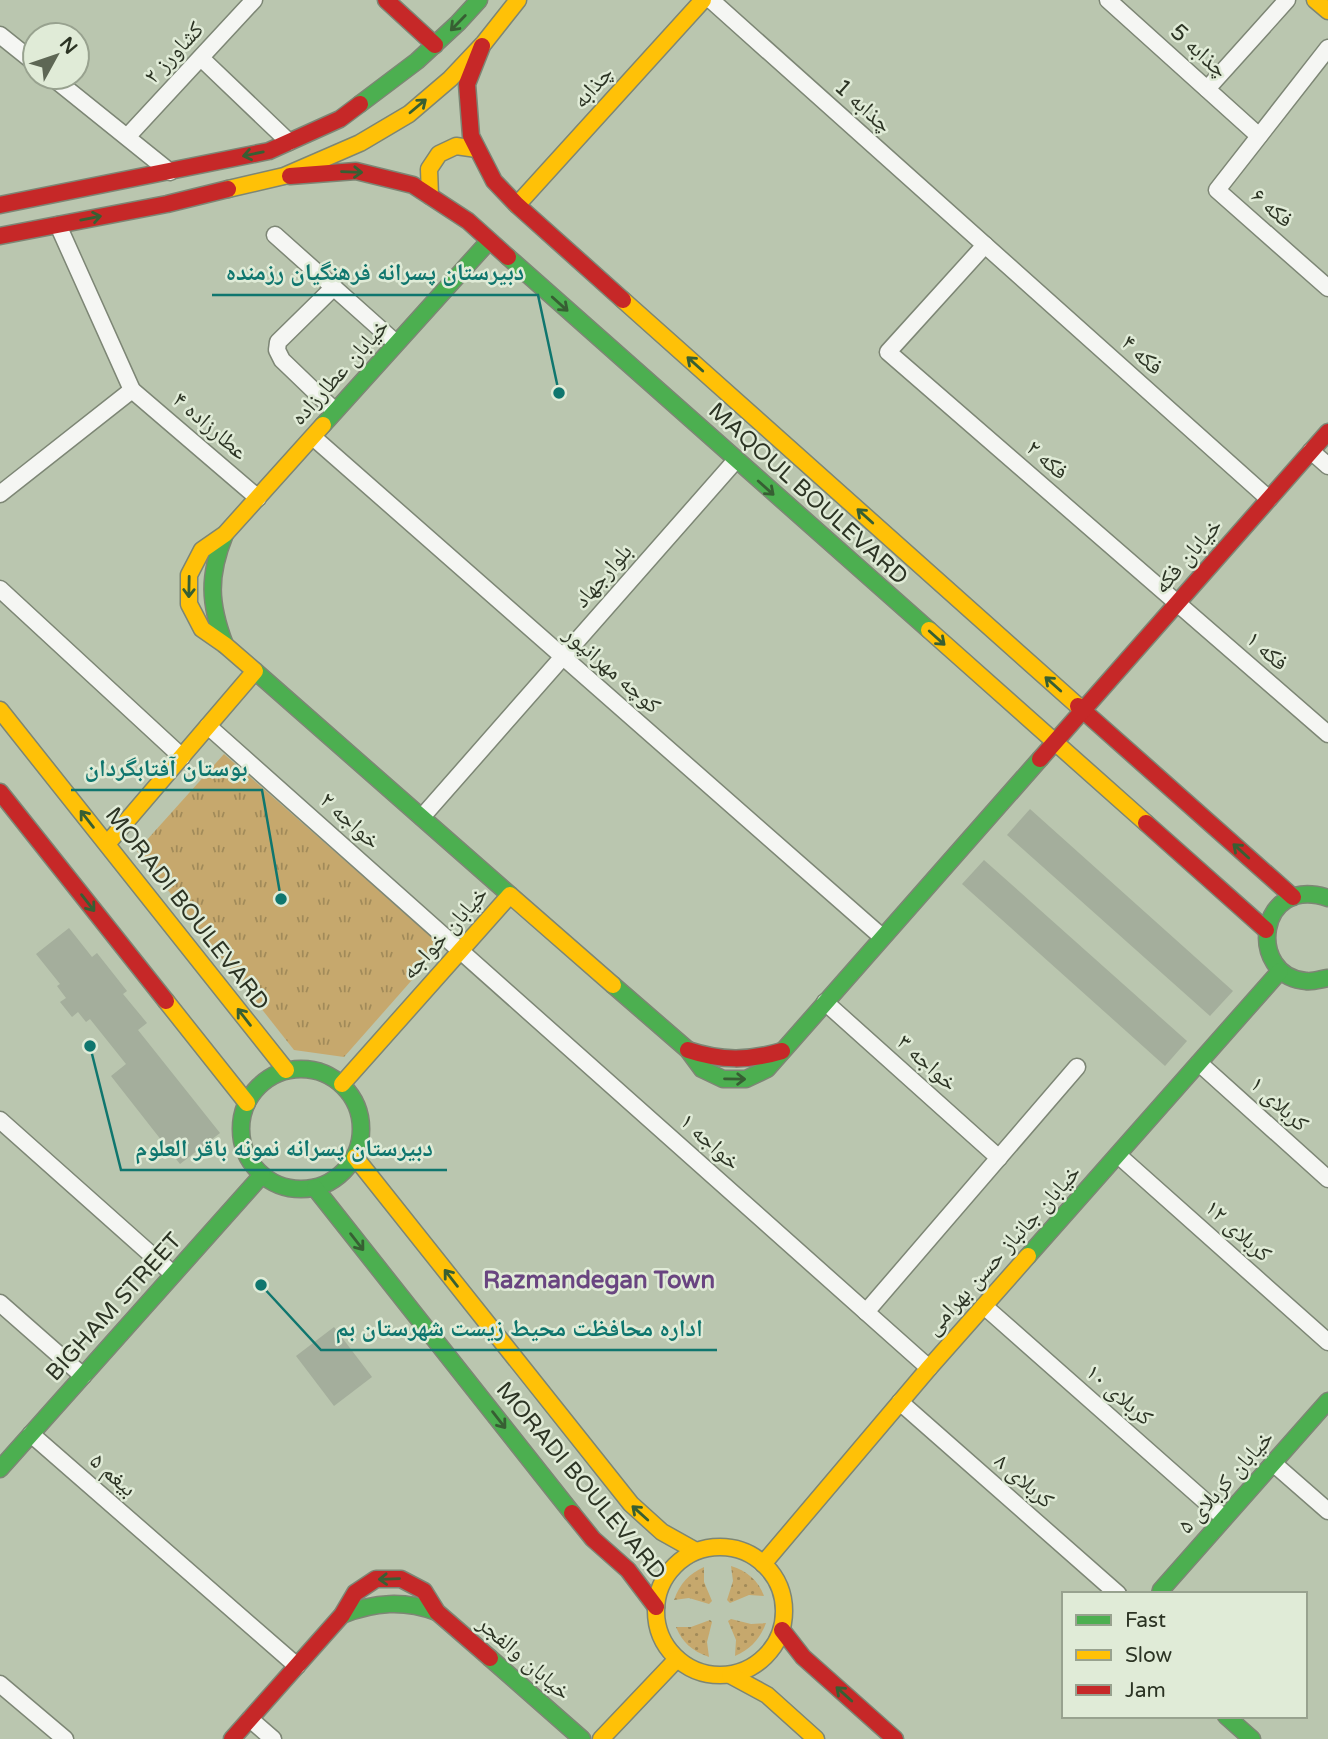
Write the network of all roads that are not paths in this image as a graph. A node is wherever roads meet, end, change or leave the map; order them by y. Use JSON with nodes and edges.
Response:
{"nodes":[{"id":1,"x":254,"y":0,"type":"edge"},
{"id":2,"x":386,"y":0,"type":"edge"},
{"id":3,"x":479,"y":0,"type":"edge"},
{"id":4,"x":518,"y":0,"type":"edge"},
{"id":5,"x":703,"y":0,"type":"edge"},
{"id":6,"x":711,"y":0,"type":"edge"},
{"id":7,"x":1108,"y":0,"type":"edge"},
{"id":8,"x":1287,"y":0,"type":"edge"},
{"id":9,"x":1315,"y":0,"type":"edge"},
{"id":10,"x":1328,"y":11,"type":"edge"},
{"id":11,"x":0,"y":35,"type":"edge"},
{"id":12,"x":484,"y":43,"type":"junction"},
{"id":13,"x":435,"y":45,"type":"junction"},
{"id":14,"x":1328,"y":48,"type":"edge"},
{"id":15,"x":21,"y":52,"type":"edge"},
{"id":16,"x":201,"y":58,"type":"junction"},
{"id":17,"x":1207,"y":89,"type":"junction"},
{"id":18,"x":70,"y":91,"type":"edge"},
{"id":19,"x":1259,"y":136,"type":"junction"},
{"id":20,"x":127,"y":137,"type":"junction"},
{"id":21,"x":289,"y":142,"type":"junction"},
{"id":22,"x":477,"y":149,"type":"junction"},
{"id":23,"x":170,"y":172,"type":"junction"},
{"id":24,"x":284,"y":176,"type":"junction"},
{"id":25,"x":430,"y":196,"type":"junction"},
{"id":26,"x":0,"y":205,"type":"edge"},
{"id":27,"x":517,"y":205,"type":"junction"},
{"id":28,"x":58,"y":225,"type":"junction"},
{"id":29,"x":275,"y":235,"type":"dead end"},
{"id":30,"x":0,"y":236,"type":"edge"},
{"id":31,"x":489,"y":241,"type":"junction"},
{"id":32,"x":985,"y":245,"type":"junction"},
{"id":33,"x":334,"y":287,"type":"junction"},
{"id":34,"x":1328,"y":288,"type":"edge"},
{"id":35,"x":396,"y":343,"type":"junction"},
{"id":36,"x":132,"y":390,"type":"junction"},
{"id":37,"x":335,"y":411,"type":"junction"},
{"id":38,"x":1328,"y":432,"type":"edge"},
{"id":39,"x":313,"y":437,"type":"junction"},
{"id":40,"x":1311,"y":451,"type":"junction"},
{"id":41,"x":736,"y":460,"type":"junction"},
{"id":42,"x":1328,"y":466,"type":"edge"},
{"id":43,"x":0,"y":494,"type":"edge"},
{"id":44,"x":258,"y":498,"type":"junction"},
{"id":45,"x":1269,"y":499,"type":"junction"},
{"id":46,"x":225,"y":534,"type":"junction"},
{"id":47,"x":0,"y":589,"type":"edge"},
{"id":48,"x":1177,"y":603,"type":"junction"},
{"id":49,"x":225,"y":645,"type":"junction"},
{"id":50,"x":563,"y":657,"type":"junction"},
{"id":51,"x":255,"y":671,"type":"junction"},
{"id":52,"x":0,"y":710,"type":"edge"},
{"id":53,"x":1082,"y":710,"type":"junction"},
{"id":54,"x":208,"y":726,"type":"junction"},
{"id":55,"x":1328,"y":734,"type":"edge"},
{"id":56,"x":1054,"y":742,"type":"junction"},
{"id":57,"x":182,"y":757,"type":"junction"},
{"id":58,"x":0,"y":792,"type":"edge"},
{"id":59,"x":422,"y":817,"type":"junction"},
{"id":60,"x":107,"y":844,"type":"junction"},
{"id":61,"x":510,"y":895,"type":"junction"},
{"id":62,"x":1293,"y":897,"type":"junction"},
{"id":63,"x":1328,"y":898,"type":"edge"},
{"id":64,"x":1266,"y":930,"type":"junction"},
{"id":65,"x":882,"y":937,"type":"junction"},
{"id":66,"x":460,"y":951,"type":"junction"},
{"id":67,"x":1280,"y":971,"type":"junction"},
{"id":68,"x":1325,"y":983,"type":"edge"},
{"id":69,"x":825,"y":1002,"type":"junction"},
{"id":70,"x":1199,"y":1063,"type":"junction"},
{"id":71,"x":1077,"y":1067,"type":"dead end"},
{"id":72,"x":286,"y":1070,"type":"junction"},
{"id":73,"x":342,"y":1084,"type":"junction"},
{"id":74,"x":247,"y":1102,"type":"junction"},
{"id":75,"x":0,"y":1120,"type":"edge"},
{"id":76,"x":1118,"y":1155,"type":"junction"},
{"id":77,"x":355,"y":1157,"type":"junction"},
{"id":78,"x":999,"y":1158,"type":"junction"},
{"id":79,"x":262,"y":1175,"type":"junction"},
{"id":80,"x":1328,"y":1179,"type":"edge"},
{"id":81,"x":315,"y":1188,"type":"junction"},
{"id":82,"x":173,"y":1274,"type":"junction"},
{"id":83,"x":0,"y":1303,"type":"edge"},
{"id":84,"x":984,"y":1306,"type":"junction"},
{"id":85,"x":866,"y":1312,"type":"junction"},
{"id":86,"x":1328,"y":1342,"type":"edge"},
{"id":87,"x":929,"y":1368,"type":"junction"},
{"id":88,"x":83,"y":1376,"type":"junction"},
{"id":89,"x":1328,"y":1401,"type":"edge"},
{"id":90,"x":900,"y":1402,"type":"junction"},
{"id":91,"x":31,"y":1434,"type":"junction"},
{"id":92,"x":1273,"y":1463,"type":"junction"},
{"id":93,"x":0,"y":1469,"type":"edge"},
{"id":94,"x":1328,"y":1511,"type":"edge"},
{"id":95,"x":1224,"y":1518,"type":"junction"},
{"id":96,"x":696,"y":1551,"type":"junction"},
{"id":97,"x":763,"y":1564,"type":"junction"},
{"id":98,"x":1116,"y":1592,"type":"edge"},
{"id":99,"x":1160,"y":1592,"type":"edge"},
{"id":100,"x":656,"y":1607,"type":"junction"},
{"id":101,"x":437,"y":1612,"type":"junction"},
{"id":102,"x":342,"y":1615,"type":"junction"},
{"id":103,"x":782,"y":1630,"type":"junction"},
{"id":104,"x":677,"y":1658,"type":"junction"},
{"id":105,"x":297,"y":1666,"type":"junction"},
{"id":106,"x":730,"y":1675,"type":"junction"},
{"id":107,"x":0,"y":1684,"type":"edge"},
{"id":108,"x":1228,"y":1718,"type":"edge"},
{"id":109,"x":250,"y":1719,"type":"junction"},
{"id":110,"x":65,"y":1739,"type":"edge"},
{"id":111,"x":232,"y":1739,"type":"edge"},
{"id":112,"x":273,"y":1739,"type":"edge"},
{"id":113,"x":582,"y":1739,"type":"edge"},
{"id":114,"x":601,"y":1739,"type":"edge"},
{"id":115,"x":817,"y":1739,"type":"edge"},
{"id":116,"x":895,"y":1739,"type":"edge"},
{"id":117,"x":1252,"y":1739,"type":"edge"}],
"edges":[{"from":1,"to":16,"type":"street","name":"کشاورز ۲"},
{"from":2,"to":13,"type":"street"},
{"from":3,"to":13,"type":"street","one_way":true},
{"from":4,"to":12,"type":"street"},
{"from":5,"to":27,"type":"street","name":"چذابه"},
{"from":6,"to":32,"type":"street","name":"چذابه 1"},
{"from":7,"to":17,"type":"street","name":"چذابه 5"},
{"from":8,"to":17,"type":"street"},
{"from":9,"to":10,"type":"street"},
{"from":11,"to":15,"type":"street"},
{"from":12,"to":22,"type":"street","name":"MAQOUL BOULEVARD"},
{"from":24,"to":12,"type":"street","one_way":true},
{"from":13,"to":21,"type":"street"},
{"from":14,"to":19,"type":"street"},
{"from":16,"to":20,"type":"street","name":"کشاورز ۲"},
{"from":16,"to":21,"type":"street"},
{"from":17,"to":19,"type":"street","name":"چذابه 5"},
{"from":18,"to":20,"type":"street"},
{"from":19,"to":34,"type":"street","name":"فکه ۶"},
{"from":20,"to":23,"type":"street"},
{"from":21,"to":23,"type":"street","one_way":true},
{"from":22,"to":25,"type":"street"},
{"from":22,"to":27,"type":"street","name":"MAQOUL BOULEVARD"},
{"from":23,"to":26,"type":"street"},
{"from":24,"to":25,"type":"street","name":"MAQOUL BOULEVARD","one_way":true},
{"from":28,"to":24,"type":"street","one_way":true},
{"from":25,"to":31,"type":"street","name":"MAQOUL BOULEVARD"},
{"from":53,"to":27,"type":"street","name":"MAQOUL BOULEVARD","one_way":true},
{"from":28,"to":30,"type":"street"},
{"from":28,"to":36,"type":"street"},
{"from":29,"to":33,"type":"street"},
{"from":31,"to":35,"type":"street","name":"خیابان عطارزاده"},
{"from":31,"to":41,"type":"street","name":"MAQOUL BOULEVARD","one_way":true},
{"from":32,"to":45,"type":"street","name":"فکه ۴"},
{"from":32,"to":48,"type":"street","name":"فکه ۲"},
{"from":33,"to":35,"type":"street"},
{"from":33,"to":37,"type":"street"},
{"from":35,"to":37,"type":"street","name":"خیابان عطارزاده"},
{"from":36,"to":43,"type":"street"},
{"from":36,"to":44,"type":"street","name":"عطارزاده ۴"},
{"from":37,"to":39,"type":"street","name":"خیابان عطارزاده"},
{"from":38,"to":40,"type":"street","name":"خیابان فکه"},
{"from":39,"to":44,"type":"street","name":"خیابان عطارزاده"},
{"from":39,"to":50,"type":"street","name":"کوچه مهرانپور"},
{"from":40,"to":42,"type":"street"},
{"from":40,"to":45,"type":"street","name":"خیابان فکه"},
{"from":41,"to":50,"type":"street","name":"بلوارجهاد"},
{"from":41,"to":56,"type":"street","name":"MAQOUL BOULEVARD","one_way":true},
{"from":44,"to":46,"type":"street","name":"خیابان عطارزاده"},
{"from":45,"to":48,"type":"street","name":"خیابان فکه"},
{"from":46,"to":49,"type":"street","name":"خیابان عطارزاده"},
{"from":46,"to":49,"type":"street","name":"خیابان عطارزاده","one_way":true},
{"from":47,"to":57,"type":"street"},
{"from":48,"to":53,"type":"street","name":"خیابان فکه"},
{"from":48,"to":55,"type":"street","name":"فکه ۱"},
{"from":49,"to":51,"type":"street","name":"خیابان عطارزاده"},
{"from":50,"to":59,"type":"street","name":"بلوارجهاد"},
{"from":50,"to":65,"type":"street","name":"کوچه مهرانپور"},
{"from":51,"to":54,"type":"street"},
{"from":51,"to":59,"type":"street","name":"خیابان عطارزاده"},
{"from":60,"to":52,"type":"street","name":"MORADI BOULEVARD","one_way":true},
{"from":53,"to":56,"type":"street","name":"خیابان فکه"},
{"from":62,"to":53,"type":"street","name":"MAQOUL BOULEVARD","one_way":true},
{"from":54,"to":57,"type":"street"},
{"from":54,"to":66,"type":"street","name":"خواجه ۲"},
{"from":56,"to":64,"type":"street","name":"MAQOUL BOULEVARD"},
{"from":56,"to":65,"type":"street","name":"خیابان خواجه"},
{"from":57,"to":60,"type":"street"},
{"from":58,"to":74,"type":"street","one_way":true},
{"from":59,"to":61,"type":"street","name":"خیابان عطارزاده"},
{"from":72,"to":60,"type":"street","name":"MORADI BOULEVARD","one_way":true},
{"from":61,"to":66,"type":"street","name":"خیابان خواجه"},
{"from":61,"to":69,"type":"street","name":"خیابان خواجه"},
{"from":62,"to":63,"type":"street"},
{"from":62,"to":64,"type":"street"},
{"from":64,"to":67,"type":"street"},
{"from":65,"to":69,"type":"street","name":"خیابان خواجه"},
{"from":66,"to":73,"type":"street","name":"خیابان خواجه"},
{"from":66,"to":85,"type":"street","name":"خواجه ۱"},
{"from":67,"to":68,"type":"street"},
{"from":67,"to":70,"type":"street","name":"خیابان جانباز حسن بهرامی"},
{"from":69,"to":78,"type":"street","name":"خواجه ۳"},
{"from":70,"to":76,"type":"street","name":"خیابان جانباز حسن بهرامی"},
{"from":70,"to":80,"type":"street","name":"کربلای ۱"},
{"from":71,"to":78,"type":"street"},
{"from":72,"to":73,"type":"street"},
{"from":72,"to":74,"type":"street"},
{"from":73,"to":77,"type":"street"},
{"from":74,"to":79,"type":"street"},
{"from":75,"to":82,"type":"street"},
{"from":76,"to":84,"type":"street","name":"خیابان جانباز حسن بهرامی"},
{"from":76,"to":86,"type":"street","name":"کربلای ۱۲"},
{"from":77,"to":81,"type":"street"},
{"from":96,"to":77,"type":"street","name":"MORADI BOULEVARD","one_way":true},
{"from":78,"to":85,"type":"street"},
{"from":79,"to":81,"type":"street"},
{"from":79,"to":82,"type":"street","name":"BIGHAM STREET"},
{"from":81,"to":100,"type":"street","name":"MORADI BOULEVARD","one_way":true},
{"from":82,"to":88,"type":"street","name":"BIGHAM STREET"},
{"from":83,"to":88,"type":"street"},
{"from":84,"to":87,"type":"street","name":"خیابان جانباز حسن بهرامی"},
{"from":84,"to":95,"type":"street","name":"کربلای ۱۰"},
{"from":85,"to":87,"type":"street","name":"خواجه ۱"},
{"from":87,"to":90,"type":"street","name":"خیابان جانباز حسن بهرامی"},
{"from":88,"to":91,"type":"street","name":"BIGHAM STREET"},
{"from":89,"to":92,"type":"street","name":"خیابان کربلای ۵"},
{"from":90,"to":97,"type":"street","name":"خیابان جانباز حسن بهرامی"},
{"from":90,"to":98,"type":"street","name":"کربلای ۸"},
{"from":91,"to":93,"type":"street","name":"BIGHAM STREET"},
{"from":91,"to":105,"type":"street","name":"بیغم ۵"},
{"from":92,"to":94,"type":"street"},
{"from":92,"to":95,"type":"street","name":"خیابان کربلای ۵"},
{"from":95,"to":99,"type":"street","name":"خیابان کربلای ۵"},
{"from":96,"to":97,"type":"street"},
{"from":96,"to":100,"type":"street"},
{"from":97,"to":103,"type":"street"},
{"from":100,"to":104,"type":"street"},
{"from":101,"to":102,"type":"street"},
{"from":101,"to":102,"type":"street","name":"خیابان والفجر","one_way":true},
{"from":101,"to":113,"type":"street","name":"خیابان والفجر"},
{"from":102,"to":105,"type":"street","name":"خیابان والفجر"},
{"from":103,"to":106,"type":"street"},
{"from":116,"to":103,"type":"street","one_way":true},
{"from":104,"to":106,"type":"street"},
{"from":104,"to":114,"type":"street"},
{"from":105,"to":109,"type":"street","name":"خیابان والفجر"},
{"from":106,"to":115,"type":"street"},
{"from":107,"to":110,"type":"street"},
{"from":108,"to":117,"type":"street"},
{"from":109,"to":111,"type":"street","name":"خیابان والفجر"},
{"from":109,"to":112,"type":"street"}]}
